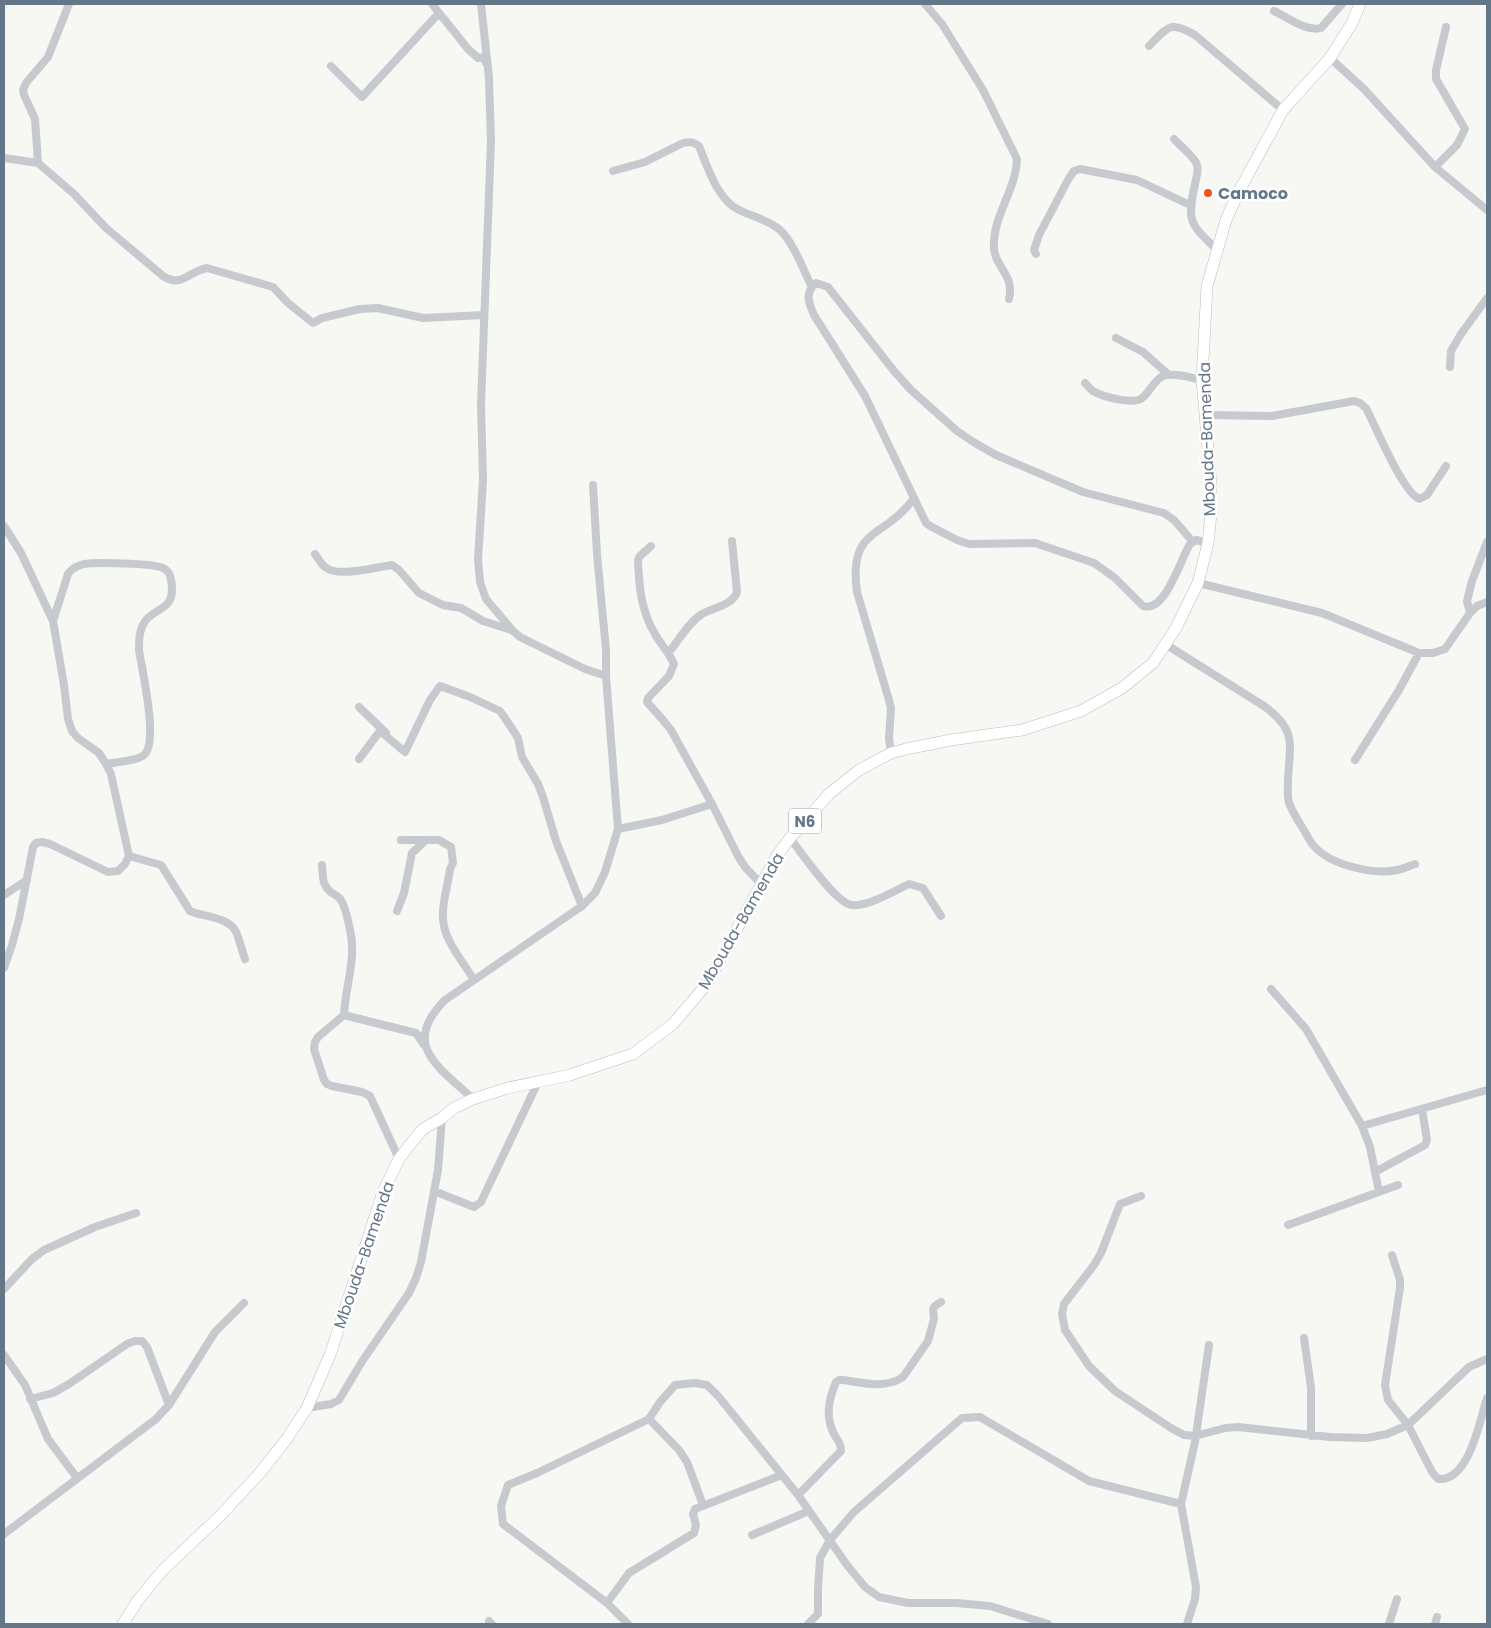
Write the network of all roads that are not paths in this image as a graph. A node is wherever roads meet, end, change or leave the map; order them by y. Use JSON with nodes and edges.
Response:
{"nodes":[{"id":1,"x":69,"y":4,"type":"edge"},
{"id":2,"x":432,"y":4,"type":"edge"},
{"id":3,"x":481,"y":4,"type":"edge"},
{"id":4,"x":925,"y":4,"type":"edge"},
{"id":5,"x":1342,"y":4,"type":"edge"},
{"id":6,"x":1360,"y":4,"type":"edge"},
{"id":7,"x":1274,"y":11,"type":"dead end"},
{"id":8,"x":438,"y":13,"type":"junction"},
{"id":9,"x":1446,"y":27,"type":"dead end"},
{"id":10,"x":1149,"y":46,"type":"dead end"},
{"id":11,"x":1330,"y":58,"type":"junction"},
{"id":12,"x":331,"y":66,"type":"dead end"},
{"id":13,"x":489,"y":78,"type":"junction"},
{"id":14,"x":1283,"y":110,"type":"junction"},
{"id":15,"x":1174,"y":139,"type":"dead end"},
{"id":16,"x":4,"y":158,"type":"edge"},
{"id":17,"x":38,"y":163,"type":"junction"},
{"id":18,"x":1435,"y":167,"type":"junction"},
{"id":19,"x":613,"y":171,"type":"dead end"},
{"id":20,"x":1190,"y":205,"type":"junction"},
{"id":21,"x":1487,"y":210,"type":"edge"},
{"id":22,"x":1218,"y":251,"type":"junction"},
{"id":23,"x":1036,"y":254,"type":"dead end"},
{"id":24,"x":812,"y":287,"type":"junction"},
{"id":25,"x":1487,"y":298,"type":"edge"},
{"id":26,"x":1009,"y":299,"type":"dead end"},
{"id":27,"x":484,"y":315,"type":"junction"},
{"id":28,"x":1116,"y":338,"type":"dead end"},
{"id":29,"x":1450,"y":367,"type":"dead end"},
{"id":30,"x":1169,"y":375,"type":"junction"},
{"id":31,"x":1202,"y":380,"type":"junction"},
{"id":32,"x":1085,"y":383,"type":"dead end"},
{"id":33,"x":1205,"y":415,"type":"junction"},
{"id":34,"x":1446,"y":466,"type":"dead end"},
{"id":35,"x":592,"y":485,"type":"dead end"},
{"id":36,"x":914,"y":498,"type":"junction"},
{"id":37,"x":4,"y":526,"type":"edge"},
{"id":38,"x":732,"y":541,"type":"dead end"},
{"id":39,"x":1193,"y":542,"type":"junction"},
{"id":40,"x":1208,"y":542,"type":"junction"},
{"id":41,"x":1487,"y":542,"type":"edge"},
{"id":42,"x":651,"y":546,"type":"dead end"},
{"id":43,"x":315,"y":554,"type":"dead end"},
{"id":44,"x":1198,"y":583,"type":"junction"},
{"id":45,"x":1487,"y":602,"type":"edge"},
{"id":46,"x":1470,"y":612,"type":"junction"},
{"id":47,"x":53,"y":621,"type":"junction"},
{"id":48,"x":513,"y":631,"type":"junction"},
{"id":49,"x":1165,"y":644,"type":"junction"},
{"id":50,"x":669,"y":652,"type":"junction"},
{"id":51,"x":1419,"y":653,"type":"junction"},
{"id":52,"x":606,"y":676,"type":"junction"},
{"id":53,"x":359,"y":707,"type":"dead end"},
{"id":54,"x":405,"y":752,"type":"junction"},
{"id":55,"x":891,"y":753,"type":"junction"},
{"id":56,"x":360,"y":759,"type":"dead end"},
{"id":57,"x":1356,"y":760,"type":"dead end"},
{"id":58,"x":106,"y":764,"type":"junction"},
{"id":59,"x":712,"y":804,"type":"junction"},
{"id":60,"x":618,"y":828,"type":"junction"},
{"id":61,"x":790,"y":838,"type":"junction"},
{"id":62,"x":401,"y":840,"type":"dead end"},
{"id":63,"x":426,"y":840,"type":"junction"},
{"id":64,"x":129,"y":856,"type":"junction"},
{"id":65,"x":1415,"y":864,"type":"dead end"},
{"id":66,"x":322,"y":865,"type":"dead end"},
{"id":67,"x":26,"y":880,"type":"junction"},
{"id":68,"x":762,"y":885,"type":"junction"},
{"id":69,"x":4,"y":895,"type":"edge"},
{"id":70,"x":582,"y":906,"type":"junction"},
{"id":71,"x":397,"y":911,"type":"dead end"},
{"id":72,"x":941,"y":916,"type":"dead end"},
{"id":73,"x":245,"y":959,"type":"dead end"},
{"id":74,"x":4,"y":968,"type":"edge"},
{"id":75,"x":474,"y":980,"type":"junction"},
{"id":76,"x":1271,"y":989,"type":"dead end"},
{"id":77,"x":344,"y":1015,"type":"junction"},
{"id":78,"x":424,"y":1046,"type":"junction"},
{"id":79,"x":538,"y":1082,"type":"junction"},
{"id":80,"x":1487,"y":1090,"type":"edge"},
{"id":81,"x":473,"y":1099,"type":"junction"},
{"id":82,"x":1422,"y":1109,"type":"junction"},
{"id":83,"x":442,"y":1118,"type":"junction"},
{"id":84,"x":1362,"y":1126,"type":"junction"},
{"id":85,"x":399,"y":1159,"type":"junction"},
{"id":86,"x":1375,"y":1172,"type":"junction"},
{"id":87,"x":1398,"y":1185,"type":"dead end"},
{"id":88,"x":434,"y":1191,"type":"junction"},
{"id":89,"x":1379,"y":1192,"type":"junction"},
{"id":90,"x":1140,"y":1196,"type":"dead end"},
{"id":91,"x":136,"y":1213,"type":"dead end"},
{"id":92,"x":1288,"y":1225,"type":"dead end"},
{"id":93,"x":1392,"y":1255,"type":"dead end"},
{"id":94,"x":4,"y":1289,"type":"edge"},
{"id":95,"x":941,"y":1302,"type":"dead end"},
{"id":96,"x":244,"y":1303,"type":"dead end"},
{"id":97,"x":1304,"y":1338,"type":"dead end"},
{"id":98,"x":1209,"y":1345,"type":"dead end"},
{"id":99,"x":4,"y":1355,"type":"edge"},
{"id":100,"x":1487,"y":1359,"type":"edge"},
{"id":101,"x":1487,"y":1398,"type":"edge"},
{"id":102,"x":30,"y":1399,"type":"junction"},
{"id":103,"x":169,"y":1405,"type":"junction"},
{"id":104,"x":307,"y":1408,"type":"junction"},
{"id":105,"x":649,"y":1419,"type":"junction"},
{"id":106,"x":1408,"y":1425,"type":"junction"},
{"id":107,"x":1195,"y":1436,"type":"junction"},
{"id":108,"x":1311,"y":1436,"type":"junction"},
{"id":109,"x":782,"y":1475,"type":"junction"},
{"id":110,"x":77,"y":1478,"type":"junction"},
{"id":111,"x":798,"y":1495,"type":"junction"},
{"id":112,"x":1181,"y":1504,"type":"junction"},
{"id":113,"x":702,"y":1505,"type":"junction"},
{"id":114,"x":809,"y":1511,"type":"junction"},
{"id":115,"x":4,"y":1534,"type":"edge"},
{"id":116,"x":752,"y":1535,"type":"dead end"},
{"id":117,"x":830,"y":1540,"type":"junction"},
{"id":118,"x":1397,"y":1598,"type":"dead end"},
{"id":119,"x":607,"y":1603,"type":"junction"},
{"id":120,"x":818,"y":1614,"type":"junction"},
{"id":121,"x":123,"y":1624,"type":"edge"},
{"id":122,"x":628,"y":1624,"type":"edge"},
{"id":123,"x":808,"y":1624,"type":"edge"},
{"id":124,"x":821,"y":1624,"type":"edge"},
{"id":125,"x":1048,"y":1624,"type":"edge"},
{"id":126,"x":1187,"y":1624,"type":"edge"},
{"id":127,"x":1389,"y":1624,"type":"edge"}],
"edges":[{"from":1,"to":17,"type":"street"},
{"from":2,"to":8,"type":"street"},
{"from":3,"to":13,"type":"street"},
{"from":4,"to":26,"type":"street"},
{"from":5,"to":7,"type":"street"},
{"from":6,"to":11,"type":"highway","name":"Mbouda-Bamenda","number":"N6"},
{"from":8,"to":12,"type":"street"},
{"from":8,"to":13,"type":"street"},
{"from":9,"to":18,"type":"street"},
{"from":10,"to":14,"type":"street"},
{"from":11,"to":14,"type":"highway","name":"Mbouda-Bamenda","number":"N6"},
{"from":11,"to":18,"type":"street"},
{"from":13,"to":27,"type":"street"},
{"from":14,"to":22,"type":"highway","name":"Mbouda-Bamenda","number":"N6"},
{"from":15,"to":20,"type":"street"},
{"from":16,"to":17,"type":"street"},
{"from":17,"to":27,"type":"street"},
{"from":18,"to":21,"type":"street"},
{"from":19,"to":24,"type":"street"},
{"from":20,"to":22,"type":"street"},
{"from":20,"to":23,"type":"street"},
{"from":22,"to":31,"type":"highway","name":"Mbouda-Bamenda","number":"N6"},
{"from":24,"to":36,"type":"street"},
{"from":24,"to":39,"type":"street"},
{"from":25,"to":29,"type":"street"},
{"from":27,"to":48,"type":"street"},
{"from":28,"to":30,"type":"street"},
{"from":30,"to":31,"type":"street"},
{"from":30,"to":32,"type":"street"},
{"from":31,"to":33,"type":"highway","name":"Mbouda-Bamenda","number":"N6"},
{"from":33,"to":34,"type":"street"},
{"from":33,"to":40,"type":"highway","name":"Mbouda-Bamenda","number":"N6"},
{"from":35,"to":52,"type":"street"},
{"from":36,"to":39,"type":"street"},
{"from":36,"to":55,"type":"street"},
{"from":37,"to":47,"type":"street"},
{"from":38,"to":50,"type":"street"},
{"from":39,"to":40,"type":"street"},
{"from":40,"to":44,"type":"highway","name":"Mbouda-Bamenda","number":"N6"},
{"from":41,"to":46,"type":"street"},
{"from":42,"to":50,"type":"street"},
{"from":43,"to":48,"type":"street"},
{"from":44,"to":49,"type":"highway","name":"Mbouda-Bamenda","number":"N6"},
{"from":44,"to":51,"type":"street"},
{"from":45,"to":46,"type":"street"},
{"from":46,"to":51,"type":"street"},
{"from":47,"to":58,"type":"street"},
{"from":47,"to":58,"type":"street"},
{"from":48,"to":52,"type":"street"},
{"from":49,"to":55,"type":"highway","name":"Mbouda-Bamenda","number":"N6"},
{"from":49,"to":65,"type":"street"},
{"from":50,"to":59,"type":"street"},
{"from":51,"to":57,"type":"street"},
{"from":52,"to":60,"type":"street"},
{"from":53,"to":54,"type":"street"},
{"from":54,"to":56,"type":"street"},
{"from":54,"to":70,"type":"street"},
{"from":55,"to":61,"type":"highway","name":"Mbouda-Bamenda","number":"N6"},
{"from":58,"to":64,"type":"street"},
{"from":59,"to":60,"type":"street"},
{"from":59,"to":68,"type":"street"},
{"from":60,"to":70,"type":"street"},
{"from":61,"to":68,"type":"highway","name":"Mbouda-Bamenda","number":"N6"},
{"from":61,"to":72,"type":"street"},
{"from":62,"to":63,"type":"street"},
{"from":63,"to":71,"type":"street"},
{"from":63,"to":75,"type":"street"},
{"from":64,"to":67,"type":"street"},
{"from":64,"to":73,"type":"street"},
{"from":66,"to":77,"type":"street"},
{"from":67,"to":69,"type":"street"},
{"from":67,"to":74,"type":"street"},
{"from":68,"to":79,"type":"highway","name":"Mbouda-Bamenda","number":"N6"},
{"from":70,"to":75,"type":"street"},
{"from":75,"to":78,"type":"street"},
{"from":76,"to":84,"type":"street"},
{"from":77,"to":78,"type":"street"},
{"from":77,"to":85,"type":"street"},
{"from":78,"to":81,"type":"street"},
{"from":79,"to":81,"type":"highway","name":"Mbouda-Bamenda","number":"N6"},
{"from":79,"to":88,"type":"street"},
{"from":80,"to":82,"type":"street"},
{"from":81,"to":83,"type":"highway","name":"Mbouda-Bamenda","number":"N6"},
{"from":82,"to":84,"type":"street"},
{"from":82,"to":86,"type":"street"},
{"from":83,"to":85,"type":"highway","name":"Mbouda-Bamenda","number":"N6"},
{"from":83,"to":88,"type":"street"},
{"from":84,"to":86,"type":"street"},
{"from":85,"to":104,"type":"highway","name":"Mbouda-Bamenda","number":"N6"},
{"from":86,"to":89,"type":"street"},
{"from":87,"to":89,"type":"street"},
{"from":88,"to":104,"type":"street"},
{"from":89,"to":92,"type":"street"},
{"from":90,"to":107,"type":"street"},
{"from":91,"to":94,"type":"street"},
{"from":93,"to":106,"type":"street"},
{"from":95,"to":111,"type":"street"},
{"from":96,"to":103,"type":"street"},
{"from":97,"to":108,"type":"street"},
{"from":98,"to":107,"type":"street"},
{"from":99,"to":102,"type":"street"},
{"from":100,"to":106,"type":"street"},
{"from":101,"to":106,"type":"street"},
{"from":102,"to":103,"type":"street"},
{"from":102,"to":110,"type":"street"},
{"from":103,"to":110,"type":"street"},
{"from":104,"to":121,"type":"highway","name":"Mbouda-Bamenda","number":"N6"},
{"from":105,"to":109,"type":"street"},
{"from":105,"to":113,"type":"street"},
{"from":105,"to":119,"type":"street"},
{"from":106,"to":108,"type":"street"},
{"from":107,"to":108,"type":"street"},
{"from":107,"to":112,"type":"street"},
{"from":109,"to":111,"type":"street"},
{"from":109,"to":113,"type":"street"},
{"from":110,"to":115,"type":"street"},
{"from":111,"to":114,"type":"street"},
{"from":112,"to":117,"type":"street"},
{"from":112,"to":126,"type":"street"},
{"from":113,"to":119,"type":"street"},
{"from":114,"to":116,"type":"street"},
{"from":114,"to":117,"type":"street"},
{"from":117,"to":120,"type":"street"},
{"from":117,"to":125,"type":"street"},
{"from":118,"to":127,"type":"street"},
{"from":119,"to":122,"type":"street"},
{"from":120,"to":123,"type":"street"},
{"from":120,"to":124,"type":"street"}]}
